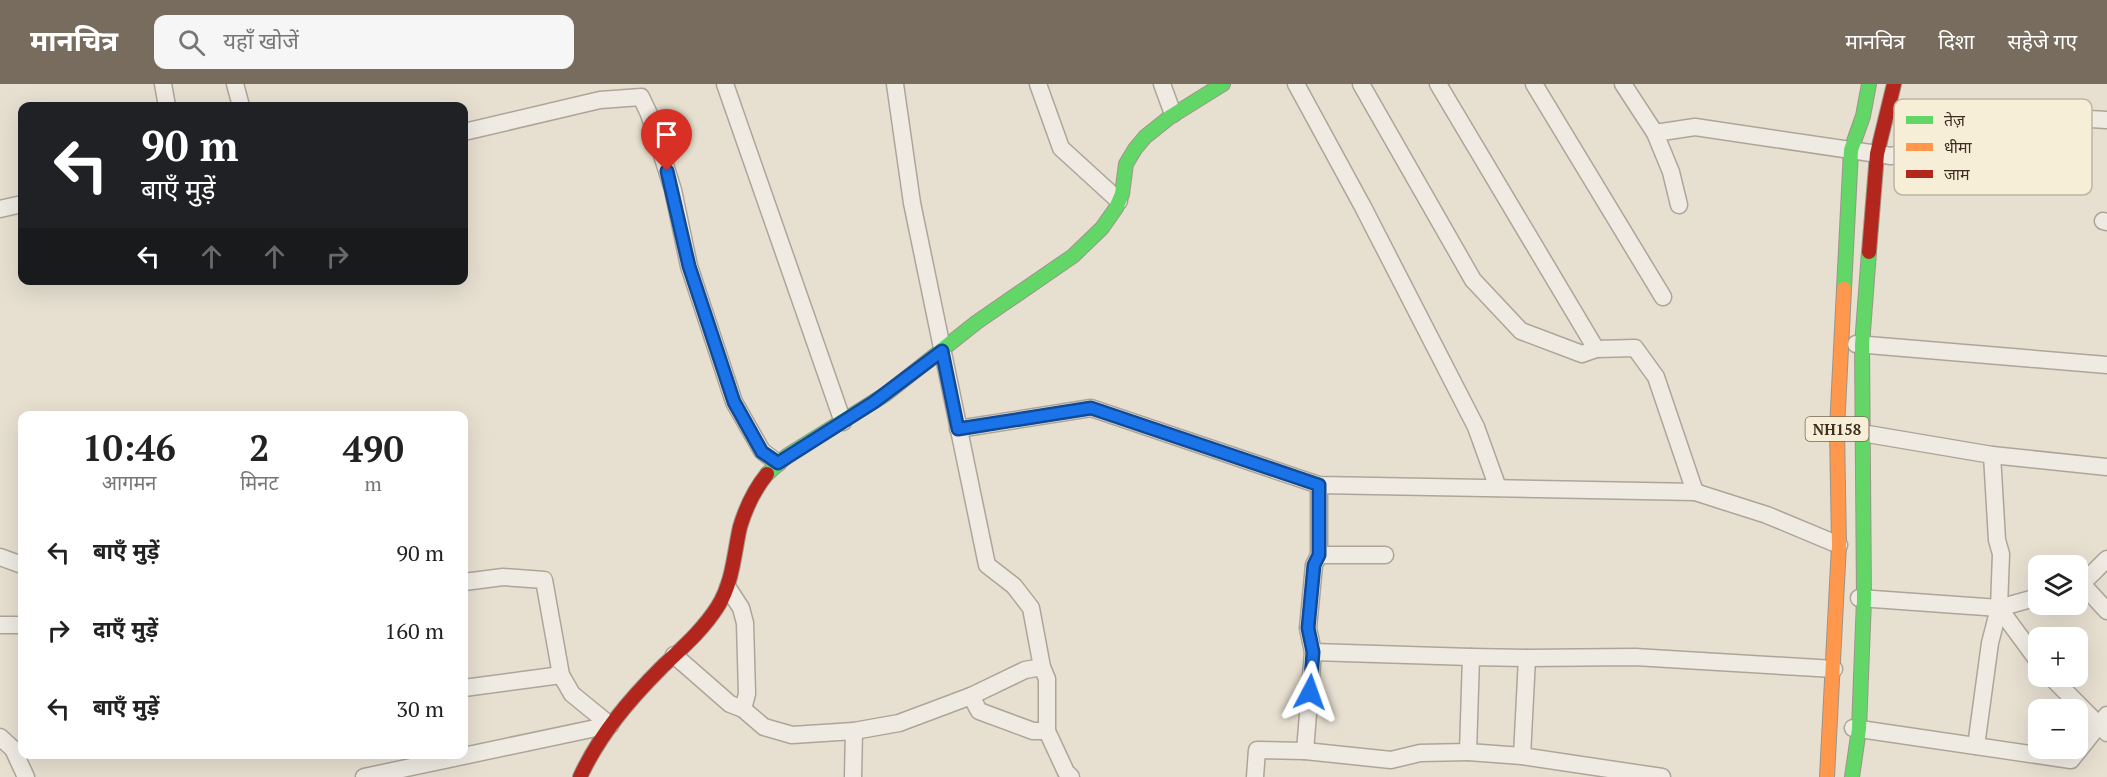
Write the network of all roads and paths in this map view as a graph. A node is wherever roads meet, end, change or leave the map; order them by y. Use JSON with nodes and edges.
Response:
{"nodes":[{"id":1,"x":164,"y":84,"type":"edge"},
{"id":2,"x":235,"y":84,"type":"edge"},
{"id":3,"x":725,"y":84,"type":"edge"},
{"id":4,"x":895,"y":84,"type":"edge"},
{"id":5,"x":1038,"y":84,"type":"edge"},
{"id":6,"x":1162,"y":84,"type":"edge"},
{"id":7,"x":1223,"y":84,"type":"edge"},
{"id":8,"x":1296,"y":84,"type":"edge"},
{"id":9,"x":1361,"y":84,"type":"edge"},
{"id":10,"x":1438,"y":84,"type":"edge"},
{"id":11,"x":1534,"y":84,"type":"edge"},
{"id":12,"x":1623,"y":84,"type":"edge"},
{"id":13,"x":1869,"y":84,"type":"edge"},
{"id":14,"x":1894,"y":84,"type":"edge"},
{"id":15,"x":166,"y":102,"type":"edge"},
{"id":16,"x":240,"y":102,"type":"edge"},
{"id":17,"x":1173,"y":114,"type":"junction"},
{"id":18,"x":2092,"y":119,"type":"edge"},
{"id":19,"x":2107,"y":120,"type":"edge"},
{"id":20,"x":468,"y":131,"type":"edge"},
{"id":21,"x":1655,"y":133,"type":"junction"},
{"id":22,"x":1851,"y":150,"type":"junction"},
{"id":23,"x":1877,"y":154,"type":"junction"},
{"id":24,"x":1894,"y":155,"type":"edge"},
{"id":25,"x":1119,"y":201,"type":"junction"},
{"id":26,"x":18,"y":205,"type":"edge"},
{"id":27,"x":1679,"y":205,"type":"dead end"},
{"id":28,"x":0,"y":209,"type":"edge"},
{"id":29,"x":1663,"y":297,"type":"dead end"},
{"id":30,"x":1840,"y":343,"type":"junction"},
{"id":31,"x":1862,"y":345,"type":"junction"},
{"id":32,"x":1596,"y":349,"type":"junction"},
{"id":33,"x":942,"y":351,"type":"junction"},
{"id":34,"x":2107,"y":365,"type":"edge"},
{"id":35,"x":843,"y":422,"type":"junction"},
{"id":36,"x":958,"y":429,"type":"junction"},
{"id":37,"x":1837,"y":429,"type":"junction"},
{"id":38,"x":1862,"y":433,"type":"junction"},
{"id":39,"x":1992,"y":456,"type":"junction"},
{"id":40,"x":778,"y":463,"type":"junction"},
{"id":41,"x":2107,"y":467,"type":"edge"},
{"id":42,"x":1319,"y":485,"type":"junction"},
{"id":43,"x":1498,"y":488,"type":"junction"},
{"id":44,"x":1695,"y":492,"type":"junction"},
{"id":45,"x":1839,"y":545,"type":"junction"},
{"id":46,"x":1319,"y":555,"type":"junction"},
{"id":47,"x":1384,"y":555,"type":"dead end"},
{"id":48,"x":0,"y":557,"type":"edge"},
{"id":49,"x":2107,"y":559,"type":"edge"},
{"id":50,"x":18,"y":564,"type":"edge"},
{"id":51,"x":2088,"y":576,"type":"edge"},
{"id":52,"x":468,"y":581,"type":"edge"},
{"id":53,"x":728,"y":588,"type":"junction"},
{"id":54,"x":2088,"y":593,"type":"edge"},
{"id":55,"x":1837,"y":597,"type":"junction"},
{"id":56,"x":1864,"y":599,"type":"junction"},
{"id":57,"x":2028,"y":600,"type":"edge"},
{"id":58,"x":1999,"y":608,"type":"junction"},
{"id":59,"x":2107,"y":611,"type":"edge"},
{"id":60,"x":0,"y":625,"type":"edge"},
{"id":61,"x":18,"y":625,"type":"edge"},
{"id":62,"x":2028,"y":647,"type":"edge"},
{"id":63,"x":1313,"y":652,"type":"junction"},
{"id":64,"x":674,"y":656,"type":"junction"},
{"id":65,"x":1471,"y":657,"type":"junction"},
{"id":66,"x":1527,"y":658,"type":"junction"},
{"id":67,"x":1042,"y":666,"type":"junction"},
{"id":68,"x":1834,"y":669,"type":"junction"},
{"id":69,"x":561,"y":675,"type":"junction"},
{"id":70,"x":468,"y":687,"type":"edge"},
{"id":71,"x":2062,"y":687,"type":"edge"},
{"id":72,"x":970,"y":696,"type":"junction"},
{"id":73,"x":743,"y":709,"type":"junction"},
{"id":74,"x":1831,"y":724,"type":"junction"},
{"id":75,"x":2104,"y":724,"type":"edge"},
{"id":76,"x":610,"y":725,"type":"junction"},
{"id":77,"x":1860,"y":729,"type":"junction"},
{"id":78,"x":854,"y":731,"type":"junction"},
{"id":79,"x":1047,"y":731,"type":"junction"},
{"id":80,"x":0,"y":737,"type":"edge"},
{"id":81,"x":1976,"y":746,"type":"junction"},
{"id":82,"x":1305,"y":751,"type":"junction"},
{"id":83,"x":1468,"y":752,"type":"junction"},
{"id":84,"x":468,"y":755,"type":"edge"},
{"id":85,"x":1522,"y":756,"type":"junction"},
{"id":86,"x":449,"y":759,"type":"edge"},
{"id":87,"x":583,"y":776,"type":"edge"},
{"id":88,"x":26,"y":777,"type":"edge"},
{"id":89,"x":364,"y":777,"type":"edge"},
{"id":90,"x":853,"y":777,"type":"edge"},
{"id":91,"x":1071,"y":777,"type":"edge"},
{"id":92,"x":1255,"y":777,"type":"edge"},
{"id":93,"x":1662,"y":777,"type":"edge"},
{"id":94,"x":1827,"y":777,"type":"edge"},
{"id":95,"x":1852,"y":777,"type":"edge"}],
"edges":[{"from":1,"to":15,"type":"street"},
{"from":2,"to":16,"type":"street"},
{"from":3,"to":35,"type":"street"},
{"from":4,"to":33,"type":"street"},
{"from":5,"to":25,"type":"street"},
{"from":6,"to":17,"type":"street"},
{"from":7,"to":17,"type":"main road"},
{"from":8,"to":43,"type":"street"},
{"from":9,"to":32,"type":"street"},
{"from":10,"to":32,"type":"street"},
{"from":11,"to":29,"type":"street"},
{"from":12,"to":21,"type":"street"},
{"from":13,"to":22,"type":"main road","number":"NH158"},
{"from":14,"to":23,"type":"main road"},
{"from":17,"to":25,"type":"main road"},
{"from":18,"to":19,"type":"street"},
{"from":20,"to":40,"type":"street"},
{"from":21,"to":22,"type":"street"},
{"from":21,"to":27,"type":"street"},
{"from":22,"to":23,"type":"street"},
{"from":22,"to":30,"type":"main road","number":"NH158"},
{"from":23,"to":24,"type":"street"},
{"from":23,"to":31,"type":"main road"},
{"from":25,"to":33,"type":"main road"},
{"from":26,"to":28,"type":"street"},
{"from":30,"to":31,"type":"street"},
{"from":30,"to":37,"type":"main road","number":"NH158"},
{"from":31,"to":34,"type":"street"},
{"from":31,"to":38,"type":"main road"},
{"from":32,"to":44,"type":"street"},
{"from":33,"to":35,"type":"main road"},
{"from":33,"to":36,"type":"street"},
{"from":35,"to":40,"type":"main road"},
{"from":36,"to":42,"type":"street"},
{"from":36,"to":67,"type":"street"},
{"from":37,"to":38,"type":"street"},
{"from":37,"to":45,"type":"main road","number":"NH158"},
{"from":38,"to":39,"type":"street"},
{"from":38,"to":56,"type":"main road"},
{"from":39,"to":41,"type":"street"},
{"from":39,"to":58,"type":"street"},
{"from":40,"to":53,"type":"main road"},
{"from":42,"to":43,"type":"street"},
{"from":42,"to":46,"type":"street"},
{"from":43,"to":44,"type":"street"},
{"from":44,"to":45,"type":"street"},
{"from":45,"to":55,"type":"main road","number":"NH158"},
{"from":46,"to":47,"type":"street"},
{"from":46,"to":63,"type":"street"},
{"from":48,"to":50,"type":"street"},
{"from":49,"to":51,"type":"street"},
{"from":52,"to":69,"type":"street"},
{"from":53,"to":64,"type":"main road"},
{"from":53,"to":73,"type":"street"},
{"from":54,"to":59,"type":"street"},
{"from":55,"to":56,"type":"street"},
{"from":55,"to":68,"type":"main road","number":"NH158"},
{"from":56,"to":58,"type":"street"},
{"from":56,"to":77,"type":"main road"},
{"from":57,"to":58,"type":"street"},
{"from":58,"to":62,"type":"street"},
{"from":58,"to":81,"type":"street"},
{"from":60,"to":61,"type":"street"},
{"from":63,"to":65,"type":"street"},
{"from":63,"to":82,"type":"street"},
{"from":64,"to":73,"type":"street"},
{"from":64,"to":76,"type":"main road"},
{"from":65,"to":66,"type":"street"},
{"from":65,"to":83,"type":"street"},
{"from":66,"to":68,"type":"street"},
{"from":66,"to":85,"type":"street"},
{"from":67,"to":72,"type":"street"},
{"from":67,"to":79,"type":"street"},
{"from":68,"to":74,"type":"main road","number":"NH158"},
{"from":69,"to":70,"type":"street"},
{"from":69,"to":76,"type":"street"},
{"from":71,"to":75,"type":"street"},
{"from":72,"to":78,"type":"street"},
{"from":72,"to":79,"type":"street"},
{"from":73,"to":78,"type":"street"},
{"from":74,"to":77,"type":"street"},
{"from":74,"to":94,"type":"main road","number":"NH158"},
{"from":75,"to":81,"type":"street"},
{"from":76,"to":84,"type":"street"},
{"from":76,"to":87,"type":"main road"},
{"from":77,"to":81,"type":"street"},
{"from":77,"to":95,"type":"main road"},
{"from":78,"to":90,"type":"street"},
{"from":79,"to":91,"type":"street"},
{"from":80,"to":88,"type":"street"},
{"from":82,"to":83,"type":"street"},
{"from":82,"to":92,"type":"street"},
{"from":83,"to":85,"type":"street"},
{"from":85,"to":93,"type":"street"},
{"from":86,"to":89,"type":"street"}]}
